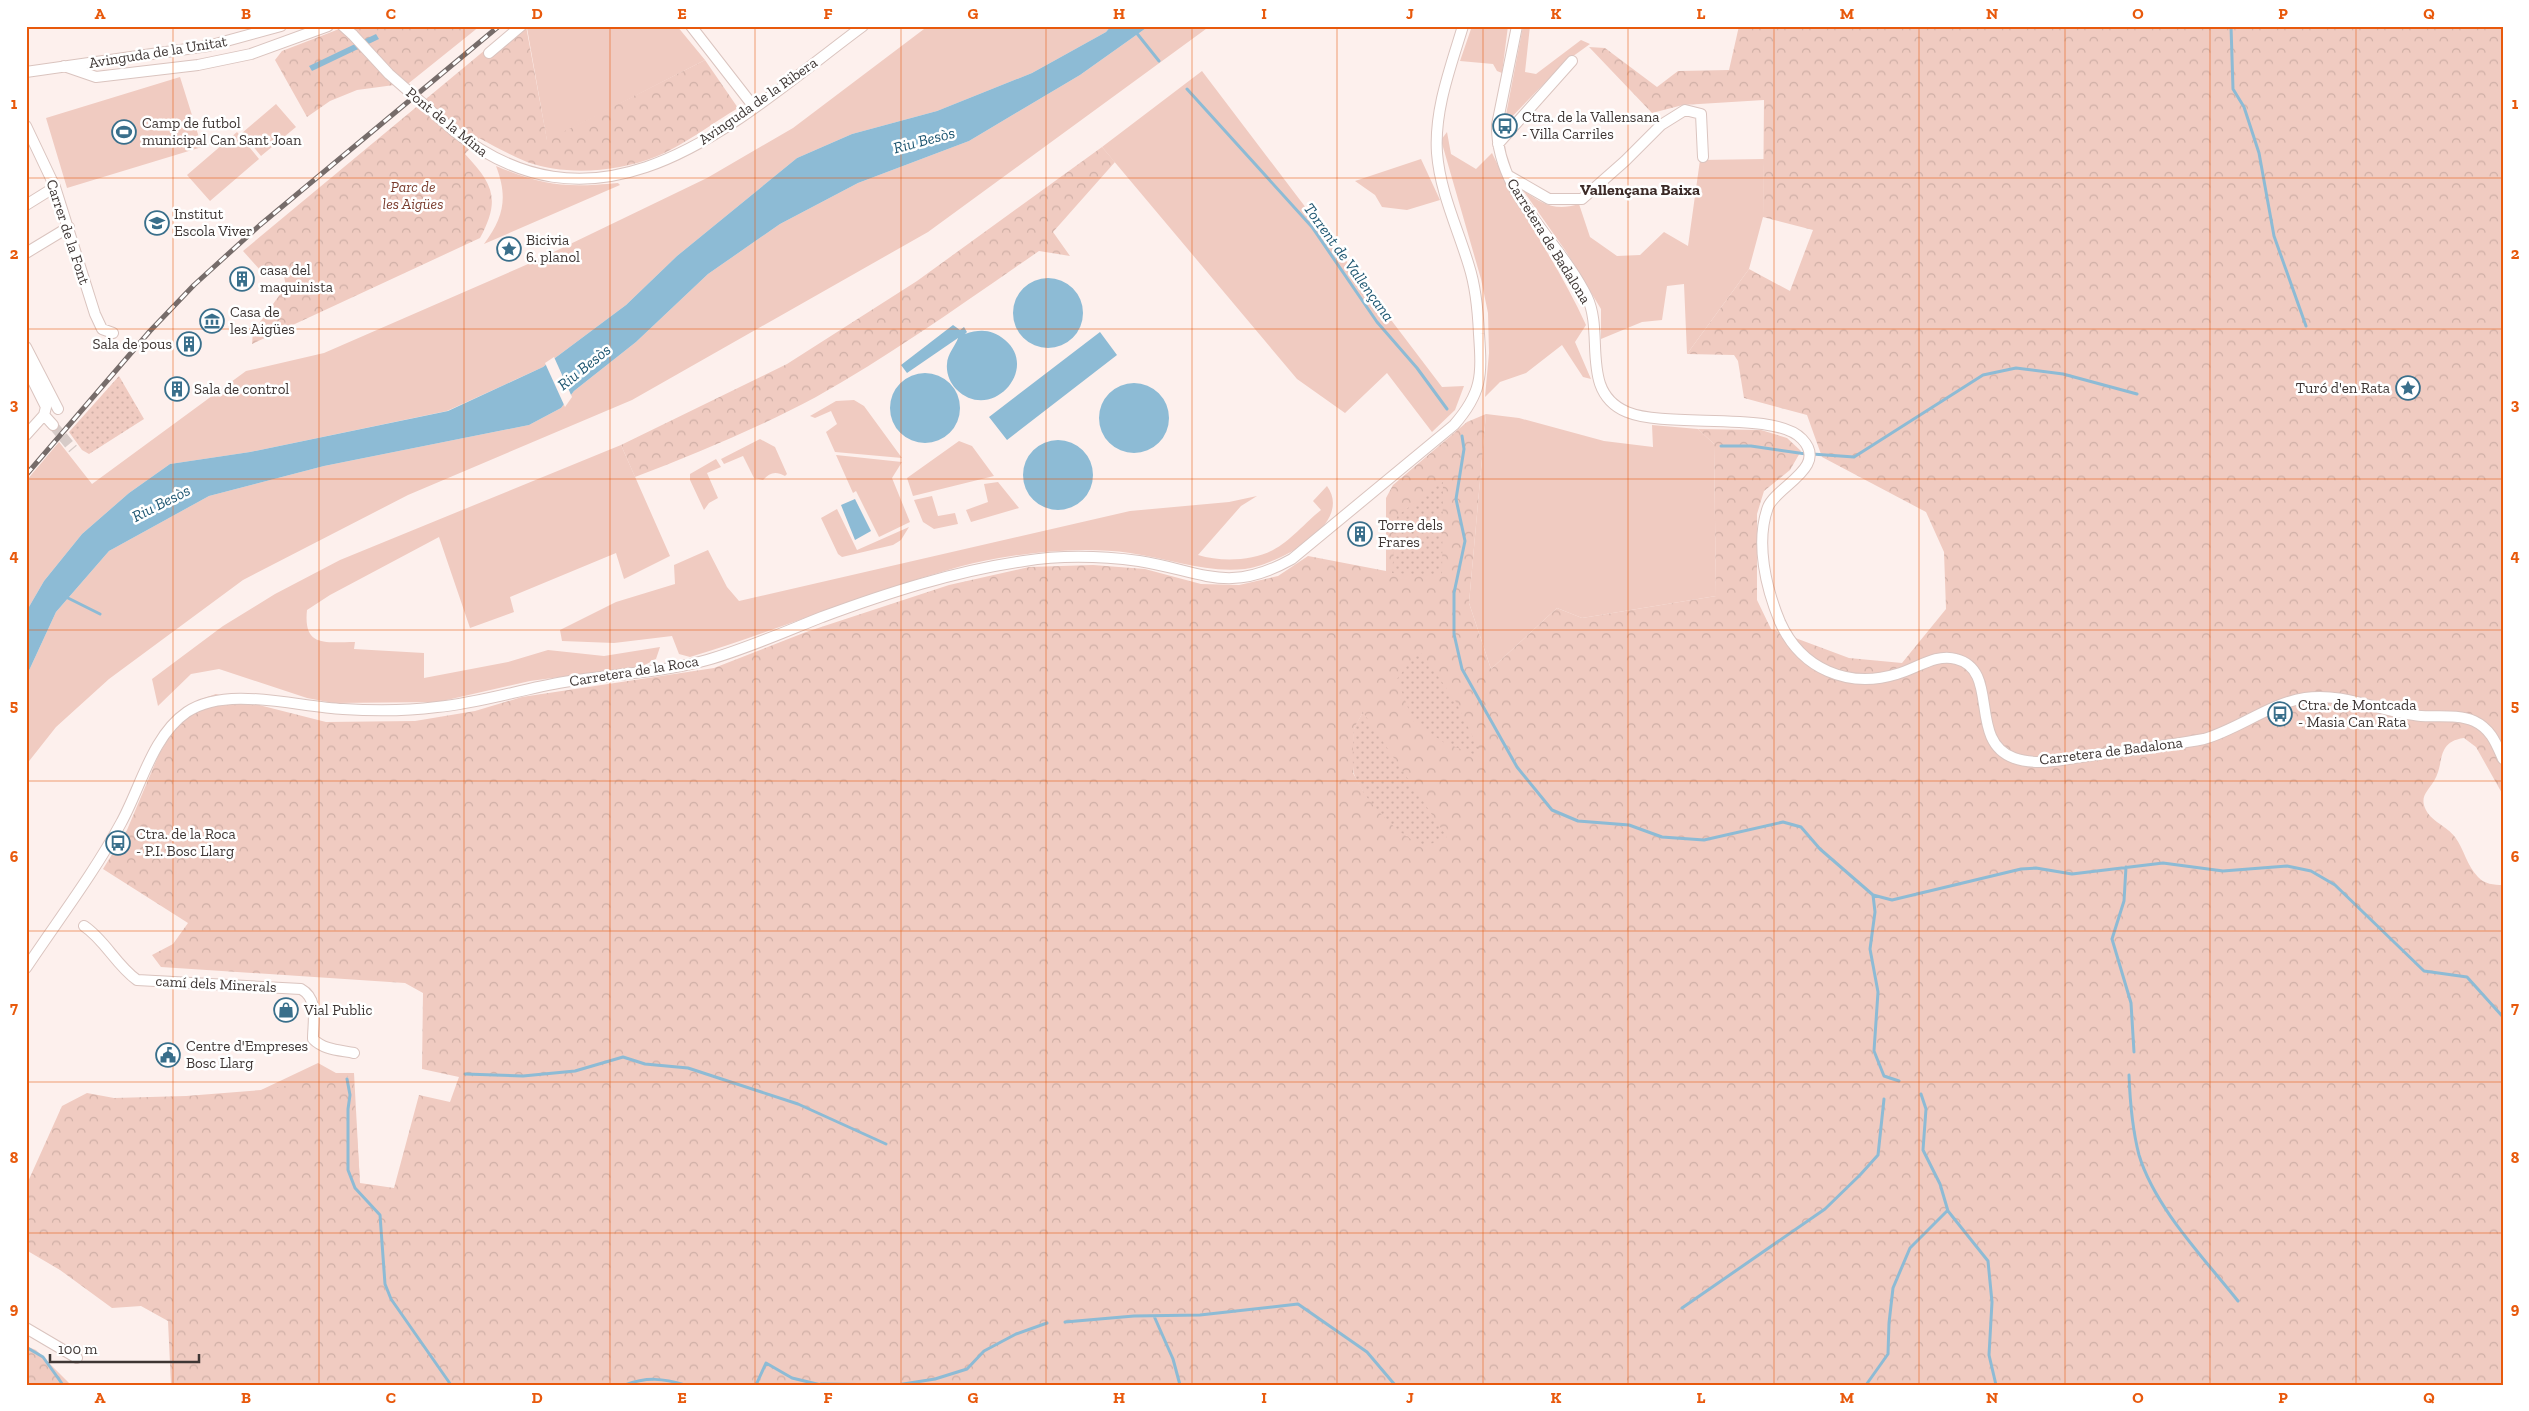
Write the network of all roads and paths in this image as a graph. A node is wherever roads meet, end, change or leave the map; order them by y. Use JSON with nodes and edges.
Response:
{"nodes":[{"id":1,"x":281,"y":26,"type":"edge"},
{"id":2,"x":328,"y":26,"type":"edge"},
{"id":3,"x":343,"y":26,"type":"edge"},
{"id":4,"x":522,"y":26,"type":"edge"},
{"id":5,"x":691,"y":26,"type":"edge"},
{"id":6,"x":863,"y":26,"type":"edge"},
{"id":7,"x":1462,"y":26,"type":"edge"},
{"id":8,"x":1516,"y":27,"type":"edge"},
{"id":9,"x":352,"y":31,"type":"edge"},
{"id":10,"x":489,"y":53,"type":"dead end"},
{"id":11,"x":1572,"y":61,"type":"dead end"},
{"id":12,"x":64,"y":66,"type":"junction"},
{"id":13,"x":26,"y":72,"type":"edge"},
{"id":14,"x":754,"y":107,"type":"junction"},
{"id":15,"x":26,"y":126,"type":"edge"},
{"id":16,"x":1498,"y":144,"type":"junction"},
{"id":17,"x":1703,"y":157,"type":"dead end"},
{"id":18,"x":648,"y":169,"type":"joint"},
{"id":19,"x":1508,"y":176,"type":"junction"},
{"id":20,"x":55,"y":187,"type":"junction"},
{"id":21,"x":26,"y":205,"type":"edge"},
{"id":22,"x":69,"y":227,"type":"junction"},
{"id":23,"x":26,"y":253,"type":"edge"},
{"id":24,"x":113,"y":333,"type":"dead end"},
{"id":25,"x":26,"y":347,"type":"edge"},
{"id":26,"x":26,"y":367,"type":"edge"},
{"id":27,"x":58,"y":408,"type":"dead end"},
{"id":28,"x":45,"y":411,"type":"junction"},
{"id":29,"x":54,"y":425,"type":"tunnel mouth"},
{"id":30,"x":26,"y":435,"type":"edge"},
{"id":31,"x":2503,"y":759,"type":"edge"},
{"id":32,"x":84,"y":926,"type":"dead end"},
{"id":33,"x":26,"y":968,"type":"edge"},
{"id":34,"x":354,"y":1052,"type":"dead end"},
{"id":35,"x":26,"y":1328,"type":"edge"},
{"id":36,"x":77,"y":1358,"type":"dead end"}],
"edges":[{"from":1,"to":12,"type":"street","name":"Avinguda de la Unitat"},
{"from":2,"to":12,"type":"street","name":"Avinguda de la Unitat"},
{"from":3,"to":9,"type":"street"},
{"from":4,"to":10,"type":"street"},
{"from":5,"to":14,"type":"street"},
{"from":6,"to":14,"type":"street","name":"Avinguda de la Ribera"},
{"from":7,"to":33,"type":"street","name":"Carretera de la Roca"},
{"from":8,"to":16,"type":"street","name":"Carretera de Badalona"},
{"from":9,"to":18,"type":"street","name":"Pont de la Mina","bridge":true},
{"from":11,"to":16,"type":"street"},
{"from":12,"to":13,"type":"street","name":"Avinguda de la Unitat"},
{"from":14,"to":18,"type":"street","name":"Avinguda de la Ribera"},
{"from":15,"to":20,"type":"street","name":"Carrer de la Font"},
{"from":16,"to":19,"type":"street","name":"Carretera de Badalona"},
{"from":17,"to":19,"type":"street"},
{"from":19,"to":31,"type":"street","name":"Carretera de Badalona"},
{"from":20,"to":21,"type":"street"},
{"from":20,"to":22,"type":"street","name":"Carrer de la Font"},
{"from":22,"to":23,"type":"street"},
{"from":22,"to":24,"type":"street","name":"Carrer de la Font"},
{"from":25,"to":27,"type":"street"},
{"from":26,"to":28,"type":"street"},
{"from":28,"to":29,"type":"street"},
{"from":28,"to":30,"type":"street"},
{"from":32,"to":34,"type":"street","name":"camí dels Minerals"},
{"from":35,"to":36,"type":"street"}]}
